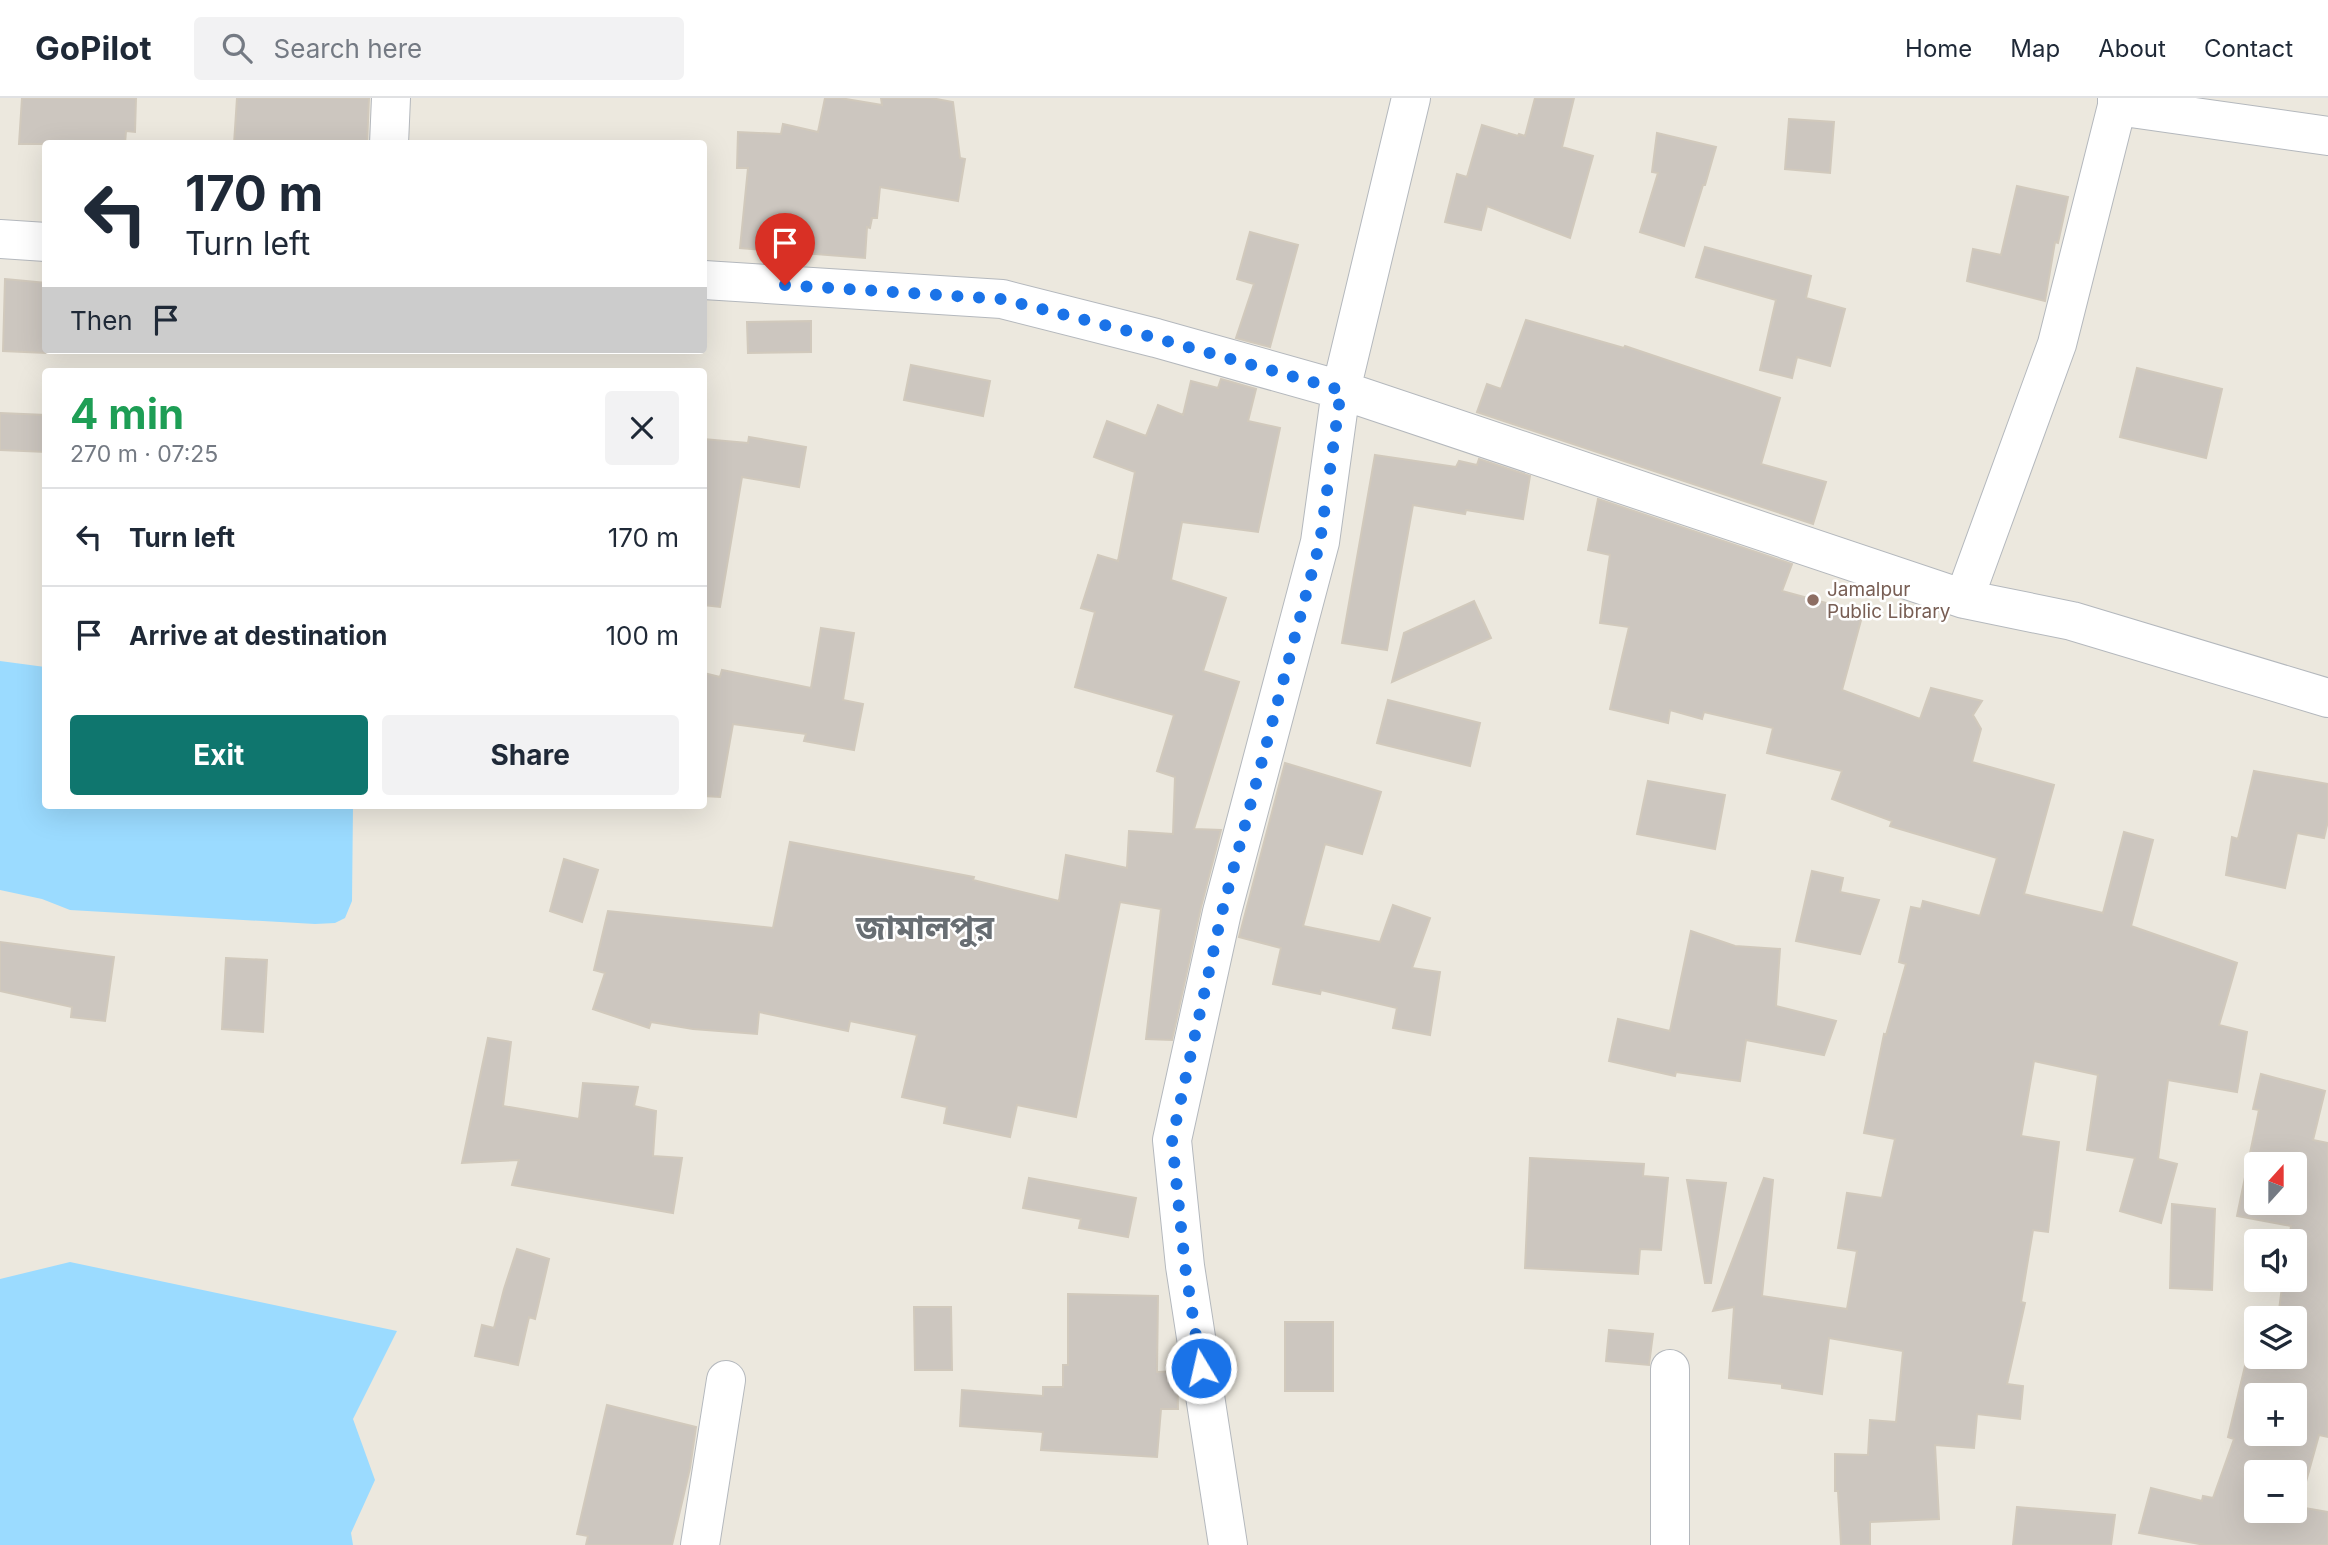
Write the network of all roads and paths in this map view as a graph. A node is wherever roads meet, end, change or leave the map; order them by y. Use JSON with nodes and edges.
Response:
{"nodes":[{"id":1,"x":391,"y":98,"type":"edge"},
{"id":2,"x":1412,"y":98,"type":"edge"},
{"id":3,"x":2117,"y":102,"type":"edge"},
{"id":4,"x":2328,"y":135,"type":"edge"},
{"id":5,"x":389,"y":140,"type":"edge"},
{"id":6,"x":0,"y":239,"type":"edge"},
{"id":7,"x":42,"y":242,"type":"edge"},
{"id":8,"x":707,"y":280,"type":"edge"},
{"id":9,"x":1341,"y":390,"type":"junction"},
{"id":10,"x":1964,"y":599,"type":"junction"},
{"id":11,"x":2328,"y":698,"type":"edge"},
{"id":12,"x":1670,"y":1369,"type":"dead end"},
{"id":13,"x":726,"y":1380,"type":"dead end"},
{"id":14,"x":700,"y":1545,"type":"edge"},
{"id":15,"x":1228,"y":1545,"type":"edge"},
{"id":16,"x":1670,"y":1545,"type":"edge"}],
"edges":[{"from":1,"to":5,"type":"street"},
{"from":2,"to":9,"type":"street"},
{"from":3,"to":4,"type":"street"},
{"from":3,"to":10,"type":"street"},
{"from":6,"to":7,"type":"street"},
{"from":8,"to":9,"type":"street"},
{"from":9,"to":10,"type":"street"},
{"from":9,"to":15,"type":"street"},
{"from":10,"to":11,"type":"street"},
{"from":12,"to":16,"type":"street"},
{"from":13,"to":14,"type":"street"}]}
